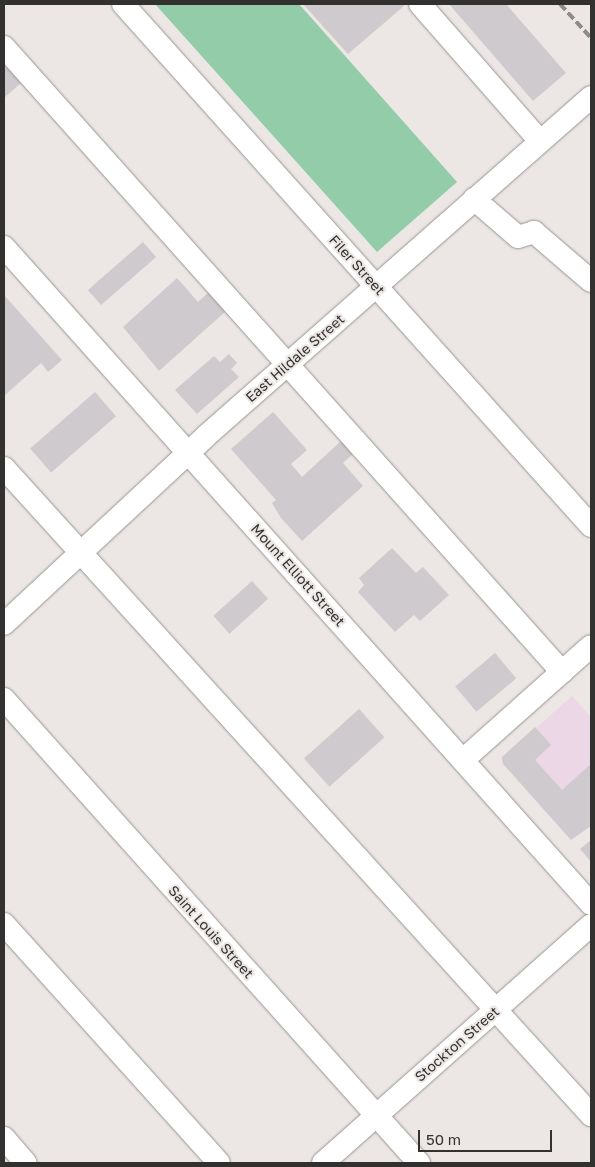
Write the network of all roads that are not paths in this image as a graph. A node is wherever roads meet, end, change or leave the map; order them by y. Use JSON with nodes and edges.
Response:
{"nodes":[{"id":1,"x":123,"y":4,"type":"edge"},
{"id":2,"x":420,"y":4,"type":"edge"},
{"id":3,"x":4,"y":47,"type":"edge"},
{"id":4,"x":591,"y":97,"type":"edge"},
{"id":5,"x":540,"y":142,"type":"junction"},
{"id":6,"x":474,"y":199,"type":"junction"},
{"id":7,"x":5,"y":250,"type":"edge"},
{"id":8,"x":591,"y":281,"type":"edge"},
{"id":9,"x":376,"y":287,"type":"junction"},
{"id":10,"x":288,"y":365,"type":"junction"},
{"id":11,"x":190,"y":453,"type":"junction"},
{"id":12,"x":4,"y":468,"type":"edge"},
{"id":13,"x":591,"y":526,"type":"edge"},
{"id":14,"x":82,"y":554,"type":"junction"},
{"id":15,"x":4,"y":624,"type":"edge"},
{"id":16,"x":591,"y":646,"type":"edge"},
{"id":17,"x":562,"y":672,"type":"junction"},
{"id":18,"x":4,"y":700,"type":"edge"},
{"id":19,"x":463,"y":760,"type":"junction"},
{"id":20,"x":591,"y":904,"type":"edge"},
{"id":21,"x":4,"y":924,"type":"edge"},
{"id":22,"x":591,"y":925,"type":"edge"},
{"id":23,"x":496,"y":1010,"type":"junction"},
{"id":24,"x":376,"y":1115,"type":"junction"},
{"id":25,"x":591,"y":1115,"type":"edge"},
{"id":26,"x":4,"y":1138,"type":"edge"},
{"id":27,"x":26,"y":1163,"type":"edge"},
{"id":28,"x":219,"y":1163,"type":"edge"},
{"id":29,"x":323,"y":1163,"type":"edge"},
{"id":30,"x":420,"y":1163,"type":"edge"}],
"edges":[{"from":1,"to":9,"type":"street","name":"Filer Street"},
{"from":2,"to":5,"type":"street"},
{"from":3,"to":10,"type":"street"},
{"from":4,"to":5,"type":"street","name":"East Hildale Street"},
{"from":5,"to":6,"type":"street","name":"East Hildale Street"},
{"from":6,"to":8,"type":"street"},
{"from":6,"to":9,"type":"street","name":"East Hildale Street"},
{"from":7,"to":11,"type":"street","name":"Mount Elliott Street"},
{"from":9,"to":10,"type":"street","name":"East Hildale Street"},
{"from":9,"to":13,"type":"street","name":"Filer Street"},
{"from":10,"to":11,"type":"street","name":"East Hildale Street"},
{"from":10,"to":17,"type":"street"},
{"from":11,"to":14,"type":"street","name":"East Hildale Street"},
{"from":11,"to":19,"type":"street","name":"Mount Elliott Street"},
{"from":12,"to":14,"type":"street"},
{"from":14,"to":15,"type":"street","name":"East Hildale Street"},
{"from":14,"to":23,"type":"street"},
{"from":16,"to":17,"type":"street"},
{"from":17,"to":19,"type":"street"},
{"from":18,"to":24,"type":"street","name":"Saint Louis Street"},
{"from":19,"to":20,"type":"street","name":"Mount Elliott Street"},
{"from":21,"to":28,"type":"street"},
{"from":22,"to":23,"type":"street","name":"Stockton Street"},
{"from":23,"to":24,"type":"street","name":"Stockton Street"},
{"from":23,"to":25,"type":"street"},
{"from":24,"to":29,"type":"street","name":"Stockton Street"},
{"from":24,"to":30,"type":"street","name":"Saint Louis Street"},
{"from":26,"to":27,"type":"street"}]}
